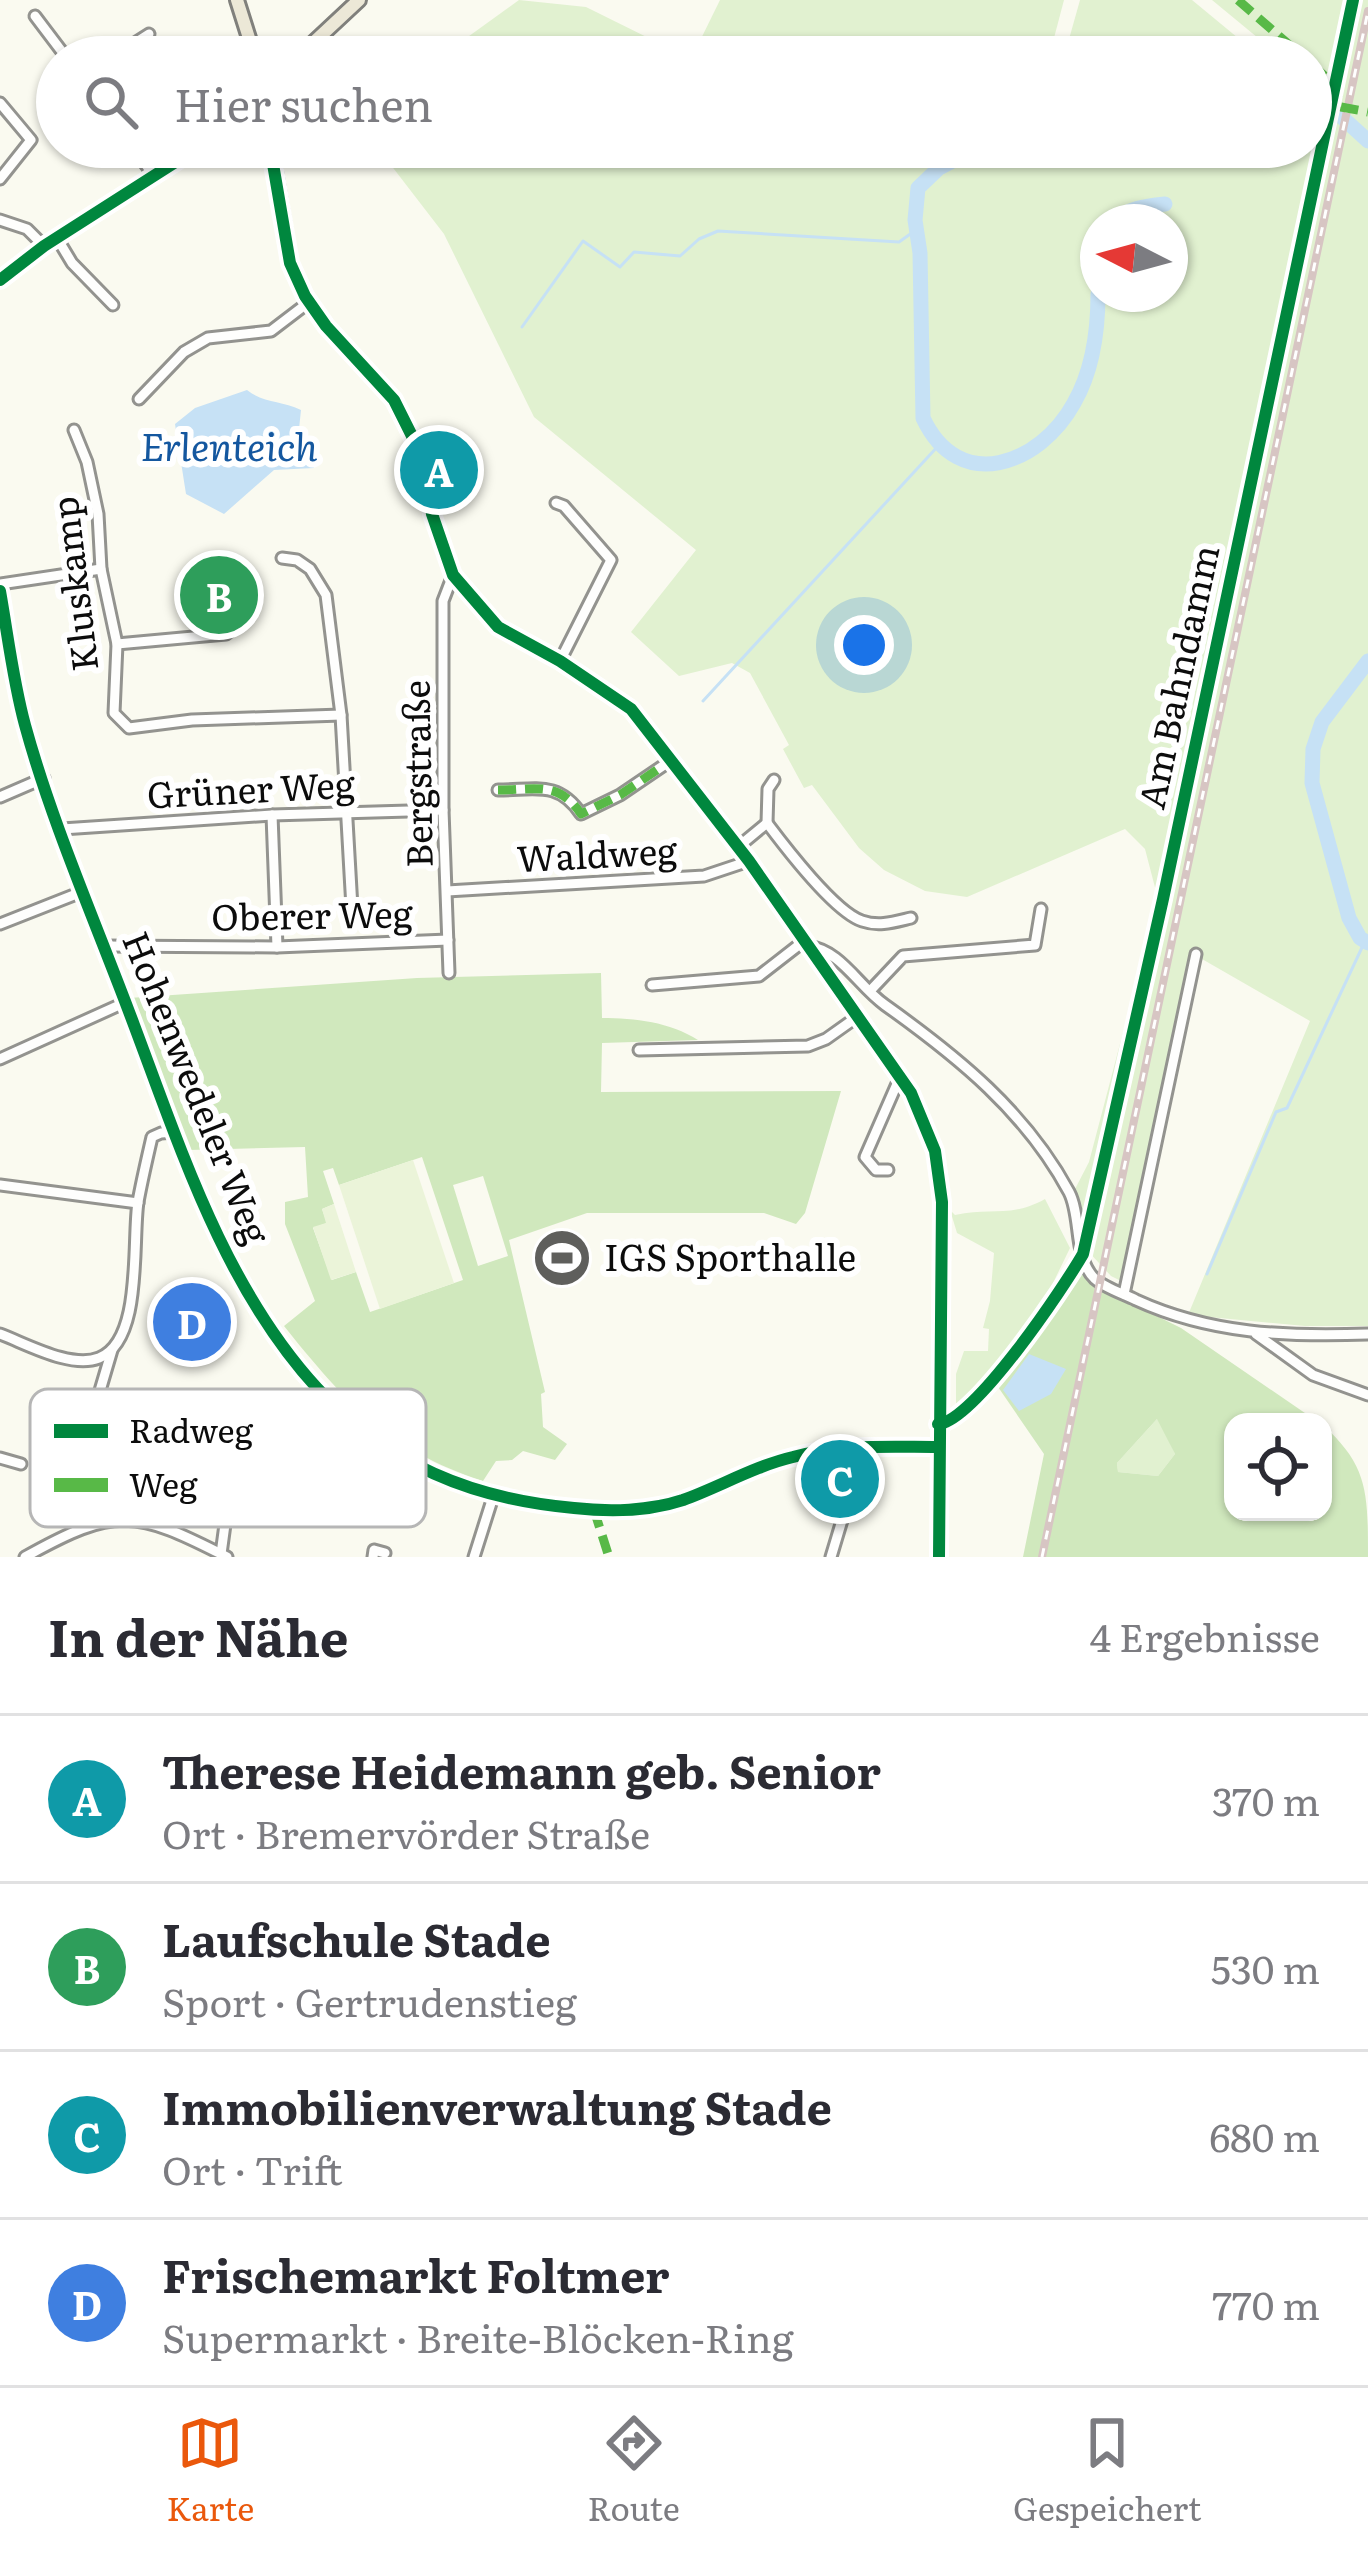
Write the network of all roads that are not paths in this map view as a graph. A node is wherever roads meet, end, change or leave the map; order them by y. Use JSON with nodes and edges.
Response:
{"nodes":[{"id":1,"x":237,"y":0,"type":"edge"},
{"id":2,"x":359,"y":0,"type":"edge"},
{"id":3,"x":35,"y":16,"type":"dead end"},
{"id":4,"x":149,"y":34,"type":"dead end"},
{"id":5,"x":50,"y":36,"type":"edge"},
{"id":6,"x":146,"y":36,"type":"edge"},
{"id":7,"x":248,"y":36,"type":"edge"},
{"id":8,"x":320,"y":36,"type":"edge"},
{"id":9,"x":0,"y":103,"type":"edge"},
{"id":10,"x":148,"y":168,"type":"edge"},
{"id":11,"x":166,"y":168,"type":"edge"},
{"id":12,"x":274,"y":168,"type":"edge"},
{"id":13,"x":154,"y":176,"type":"junction"},
{"id":14,"x":0,"y":179,"type":"edge"},
{"id":15,"x":0,"y":220,"type":"edge"},
{"id":16,"x":57,"y":238,"type":"junction"},
{"id":17,"x":44,"y":246,"type":"junction"},
{"id":18,"x":0,"y":280,"type":"edge"},
{"id":19,"x":309,"y":302,"type":"junction"},
{"id":20,"x":113,"y":305,"type":"dead end"},
{"id":21,"x":139,"y":399,"type":"dead end"},
{"id":22,"x":74,"y":430,"type":"dead end"},
{"id":23,"x":556,"y":503,"type":"dead end"},
{"id":24,"x":282,"y":558,"type":"dead end"},
{"id":25,"x":101,"y":569,"type":"junction"},
{"id":26,"x":452,"y":575,"type":"junction"},
{"id":27,"x":0,"y":588,"type":"edge"},
{"id":28,"x":234,"y":627,"type":"dead end"},
{"id":29,"x":117,"y":644,"type":"junction"},
{"id":30,"x":560,"y":661,"type":"junction"},
{"id":31,"x":17,"y":694,"type":"junction"},
{"id":32,"x":3,"y":697,"type":"edge"},
{"id":33,"x":341,"y":715,"type":"junction"},
{"id":34,"x":670,"y":761,"type":"junction"},
{"id":35,"x":44,"y":778,"type":"junction"},
{"id":36,"x":774,"y":780,"type":"dead end"},
{"id":37,"x":498,"y":790,"type":"dead end"},
{"id":38,"x":0,"y":796,"type":"edge"},
{"id":39,"x":443,"y":810,"type":"junction"},
{"id":40,"x":345,"y":811,"type":"junction"},
{"id":41,"x":272,"y":814,"type":"junction"},
{"id":42,"x":766,"y":823,"type":"junction"},
{"id":43,"x":62,"y":829,"type":"junction"},
{"id":44,"x":738,"y":847,"type":"junction"},
{"id":45,"x":748,"y":861,"type":"junction"},
{"id":46,"x":84,"y":891,"type":"junction"},
{"id":47,"x":447,"y":891,"type":"junction"},
{"id":48,"x":352,"y":908,"type":"dead end"},
{"id":49,"x":1041,"y":909,"type":"dead end"},
{"id":50,"x":911,"y":918,"type":"dead end"},
{"id":51,"x":0,"y":924,"type":"edge"},
{"id":52,"x":448,"y":940,"type":"junction"},
{"id":53,"x":805,"y":944,"type":"junction"},
{"id":54,"x":104,"y":946,"type":"junction"},
{"id":55,"x":277,"y":947,"type":"junction"},
{"id":56,"x":1196,"y":954,"type":"dead end"},
{"id":57,"x":449,"y":973,"type":"dead end"},
{"id":58,"x":652,"y":985,"type":"dead end"},
{"id":59,"x":870,"y":991,"type":"junction"},
{"id":60,"x":125,"y":1002,"type":"junction"},
{"id":61,"x":857,"y":1017,"type":"junction"},
{"id":62,"x":639,"y":1050,"type":"dead end"},
{"id":63,"x":0,"y":1059,"type":"edge"},
{"id":64,"x":900,"y":1077,"type":"junction"},
{"id":65,"x":175,"y":1132,"type":"junction"},
{"id":66,"x":888,"y":1170,"type":"dead end"},
{"id":67,"x":0,"y":1186,"type":"edge"},
{"id":68,"x":138,"y":1203,"type":"junction"},
{"id":69,"x":1083,"y":1254,"type":"junction"},
{"id":70,"x":1124,"y":1294,"type":"junction"},
{"id":71,"x":1252,"y":1331,"type":"junction"},
{"id":72,"x":0,"y":1334,"type":"edge"},
{"id":73,"x":1368,"y":1334,"type":"edge"},
{"id":74,"x":112,"y":1350,"type":"junction"},
{"id":75,"x":100,"y":1389,"type":"edge"},
{"id":76,"x":318,"y":1389,"type":"edge"},
{"id":77,"x":1368,"y":1394,"type":"edge"},
{"id":78,"x":943,"y":1423,"type":"junction"},
{"id":79,"x":864,"y":1447,"type":"junction"},
{"id":80,"x":938,"y":1447,"type":"junction"},
{"id":81,"x":0,"y":1458,"type":"edge"},
{"id":82,"x":21,"y":1464,"type":"dead end"},
{"id":83,"x":426,"y":1469,"type":"edge"},
{"id":84,"x":493,"y":1497,"type":"junction"},
{"id":85,"x":85,"y":1527,"type":"edge"},
{"id":86,"x":163,"y":1527,"type":"edge"},
{"id":87,"x":52,"y":1542,"type":"junction"},
{"id":88,"x":386,"y":1552,"type":"dead end"},
{"id":89,"x":224,"y":1555,"type":"edge"},
{"id":90,"x":25,"y":1557,"type":"edge"},
{"id":91,"x":61,"y":1557,"type":"edge"},
{"id":92,"x":373,"y":1557,"type":"edge"},
{"id":93,"x":474,"y":1557,"type":"edge"},
{"id":94,"x":831,"y":1557,"type":"edge"},
{"id":95,"x":939,"y":1557,"type":"edge"}],
"edges":[{"from":1,"to":7,"type":"main road"},
{"from":2,"to":8,"type":"main road"},
{"from":3,"to":5,"type":"street"},
{"from":4,"to":6,"type":"street"},
{"from":9,"to":14,"type":"street"},
{"from":10,"to":13,"type":"street"},
{"from":11,"to":13,"type":"street"},
{"from":12,"to":19,"type":"main road"},
{"from":13,"to":16,"type":"street"},
{"from":15,"to":17,"type":"street"},
{"from":16,"to":17,"type":"street"},
{"from":16,"to":20,"type":"street"},
{"from":17,"to":18,"type":"street"},
{"from":19,"to":21,"type":"street"},
{"from":19,"to":26,"type":"main road"},
{"from":22,"to":25,"type":"street","name":"Kluskamp"},
{"from":23,"to":30,"type":"street"},
{"from":24,"to":33,"type":"street"},
{"from":25,"to":27,"type":"street"},
{"from":25,"to":29,"type":"street","name":"Kluskamp"},
{"from":26,"to":30,"type":"main road"},
{"from":26,"to":39,"type":"street","name":"Bergstraße"},
{"from":27,"to":31,"type":"street","name":"Hohenwedeler Weg"},
{"from":28,"to":29,"type":"street"},
{"from":29,"to":33,"type":"street","name":"Kluskamp"},
{"from":30,"to":34,"type":"main road"},
{"from":31,"to":32,"type":"street"},
{"from":31,"to":35,"type":"street","name":"Hohenwedeler Weg"},
{"from":33,"to":40,"type":"street"},
{"from":34,"to":37,"type":"street"},
{"from":34,"to":44,"type":"main road"},
{"from":35,"to":38,"type":"street"},
{"from":35,"to":43,"type":"street","name":"Hohenwedeler Weg"},
{"from":36,"to":42,"type":"street"},
{"from":39,"to":40,"type":"street","name":"Grüner Weg"},
{"from":39,"to":47,"type":"street","name":"Bergstraße"},
{"from":40,"to":41,"type":"street","name":"Grüner Weg"},
{"from":40,"to":48,"type":"street"},
{"from":41,"to":43,"type":"street","name":"Grüner Weg"},
{"from":41,"to":55,"type":"street"},
{"from":42,"to":44,"type":"street"},
{"from":42,"to":50,"type":"street"},
{"from":43,"to":46,"type":"street","name":"Hohenwedeler Weg"},
{"from":44,"to":45,"type":"main road"},
{"from":45,"to":47,"type":"street","name":"Waldweg"},
{"from":45,"to":53,"type":"main road"},
{"from":46,"to":51,"type":"street"},
{"from":46,"to":54,"type":"street","name":"Hohenwedeler Weg"},
{"from":47,"to":52,"type":"street","name":"Bergstraße"},
{"from":49,"to":59,"type":"street"},
{"from":52,"to":55,"type":"street","name":"Oberer Weg"},
{"from":52,"to":57,"type":"street","name":"Bergstraße"},
{"from":53,"to":58,"type":"street"},
{"from":53,"to":59,"type":"street"},
{"from":53,"to":61,"type":"main road"},
{"from":54,"to":55,"type":"street","name":"Oberer Weg"},
{"from":54,"to":60,"type":"street","name":"Hohenwedeler Weg"},
{"from":56,"to":70,"type":"street"},
{"from":59,"to":69,"type":"street"},
{"from":60,"to":63,"type":"street"},
{"from":60,"to":65,"type":"street","name":"Hohenwedeler Weg"},
{"from":61,"to":62,"type":"street"},
{"from":61,"to":64,"type":"main road"},
{"from":64,"to":66,"type":"street"},
{"from":64,"to":78,"type":"main road"},
{"from":65,"to":68,"type":"street"},
{"from":65,"to":76,"type":"street","name":"Hohenwedeler Weg"},
{"from":67,"to":68,"type":"street"},
{"from":68,"to":74,"type":"street"},
{"from":69,"to":70,"type":"street"},
{"from":69,"to":78,"type":"street"},
{"from":70,"to":71,"type":"street"},
{"from":71,"to":73,"type":"street"},
{"from":71,"to":77,"type":"street"},
{"from":72,"to":74,"type":"street"},
{"from":74,"to":75,"type":"street"},
{"from":78,"to":80,"type":"main road"},
{"from":79,"to":80,"type":"street","name":"Hohenwedeler Weg"},
{"from":79,"to":84,"type":"street","name":"Hohenwedeler Weg"},
{"from":79,"to":94,"type":"street"},
{"from":80,"to":95,"type":"main road"},
{"from":81,"to":82,"type":"street"},
{"from":83,"to":84,"type":"street","name":"Hohenwedeler Weg"},
{"from":84,"to":93,"type":"street"},
{"from":85,"to":87,"type":"street"},
{"from":86,"to":89,"type":"street"},
{"from":87,"to":90,"type":"street"},
{"from":87,"to":91,"type":"street"},
{"from":88,"to":92,"type":"street"}]}
